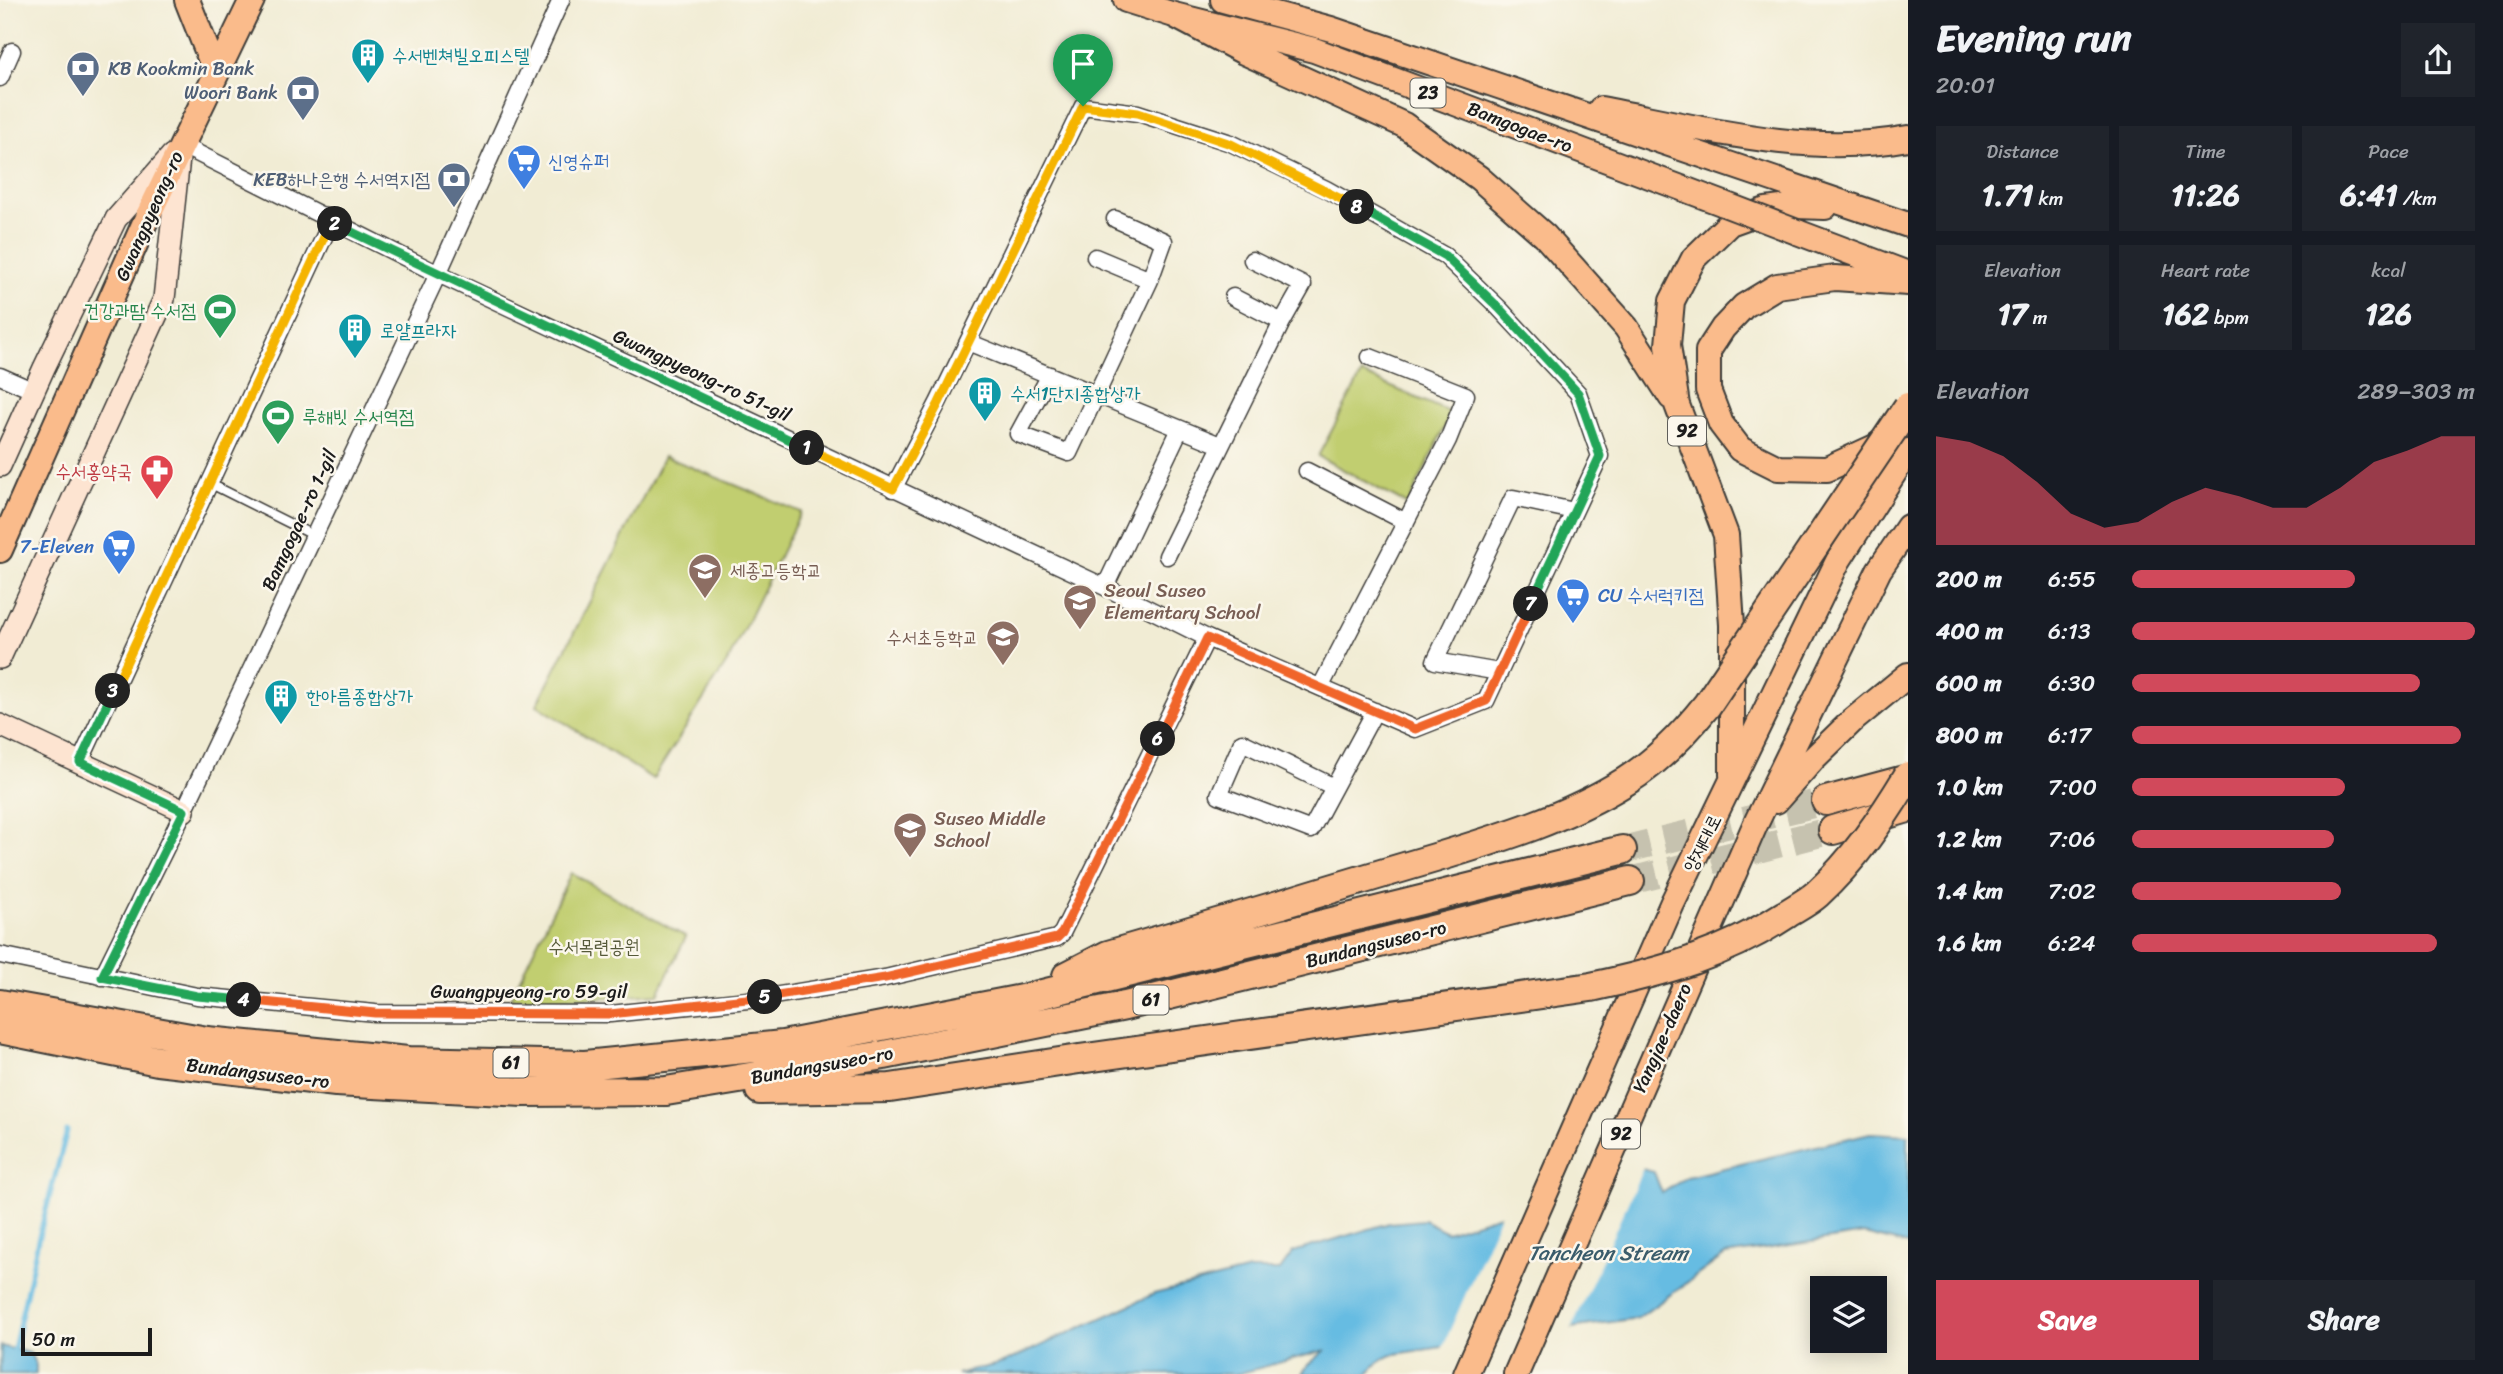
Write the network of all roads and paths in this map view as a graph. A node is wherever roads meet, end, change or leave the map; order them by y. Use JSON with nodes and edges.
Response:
{"nodes":[{"id":1,"x":187,"y":0,"type":"edge"},
{"id":2,"x":252,"y":0,"type":"edge"},
{"id":3,"x":561,"y":0,"type":"edge"},
{"id":4,"x":1126,"y":0,"type":"edge"},
{"id":5,"x":1223,"y":0,"type":"edge"},
{"id":6,"x":1174,"y":15,"type":"junction"},
{"id":7,"x":12,"y":51,"type":"dead end"},
{"id":8,"x":216,"y":73,"type":"junction"},
{"id":9,"x":0,"y":78,"type":"edge"},
{"id":10,"x":1508,"y":91,"type":"junction"},
{"id":11,"x":1908,"y":138,"type":"edge"},
{"id":12,"x":181,"y":145,"type":"junction"},
{"id":13,"x":1855,"y":208,"type":"junction"},
{"id":14,"x":1115,"y":219,"type":"dead end"},
{"id":15,"x":331,"y":222,"type":"junction"},
{"id":16,"x":1908,"y":225,"type":"edge"},
{"id":17,"x":1095,"y":257,"type":"dead end"},
{"id":18,"x":1252,"y":260,"type":"dead end"},
{"id":19,"x":438,"y":274,"type":"junction"},
{"id":20,"x":1908,"y":274,"type":"edge"},
{"id":21,"x":1150,"y":280,"type":"junction"},
{"id":22,"x":1908,"y":283,"type":"edge"},
{"id":23,"x":1233,"y":297,"type":"dead end"},
{"id":24,"x":1282,"y":322,"type":"junction"},
{"id":25,"x":968,"y":342,"type":"junction"},
{"id":26,"x":1370,"y":357,"type":"dead end"},
{"id":27,"x":1050,"y":375,"type":"junction"},
{"id":28,"x":0,"y":376,"type":"edge"},
{"id":29,"x":34,"y":391,"type":"junction"},
{"id":30,"x":1097,"y":395,"type":"junction"},
{"id":31,"x":1676,"y":405,"type":"junction"},
{"id":32,"x":1908,"y":407,"type":"edge"},
{"id":33,"x":1908,"y":424,"type":"edge"},
{"id":34,"x":1180,"y":429,"type":"junction"},
{"id":35,"x":1220,"y":445,"type":"junction"},
{"id":36,"x":1908,"y":451,"type":"edge"},
{"id":37,"x":0,"y":466,"type":"edge"},
{"id":38,"x":1307,"y":471,"type":"dead end"},
{"id":39,"x":209,"y":483,"type":"junction"},
{"id":40,"x":893,"y":489,"type":"junction"},
{"id":41,"x":1574,"y":511,"type":"junction"},
{"id":42,"x":1406,"y":522,"type":"junction"},
{"id":43,"x":1908,"y":527,"type":"edge"},
{"id":44,"x":315,"y":536,"type":"junction"},
{"id":45,"x":0,"y":550,"type":"edge"},
{"id":46,"x":1167,"y":556,"type":"dead end"},
{"id":47,"x":1105,"y":587,"type":"junction"},
{"id":48,"x":1207,"y":638,"type":"junction"},
{"id":49,"x":0,"y":658,"type":"edge"},
{"id":50,"x":1499,"y":673,"type":"junction"},
{"id":51,"x":1908,"y":675,"type":"edge"},
{"id":52,"x":1321,"y":686,"type":"junction"},
{"id":53,"x":1376,"y":711,"type":"junction"},
{"id":54,"x":0,"y":725,"type":"edge"},
{"id":55,"x":80,"y":762,"type":"junction"},
{"id":56,"x":1908,"y":777,"type":"edge"},
{"id":57,"x":1732,"y":783,"type":"junction"},
{"id":58,"x":1334,"y":787,"type":"junction"},
{"id":59,"x":1826,"y":801,"type":"tunnel mouth"},
{"id":60,"x":1908,"y":808,"type":"edge"},
{"id":61,"x":184,"y":811,"type":"junction"},
{"id":62,"x":1755,"y":825,"type":"junction"},
{"id":63,"x":1833,"y":830,"type":"tunnel mouth"},
{"id":64,"x":1622,"y":850,"type":"tunnel mouth"},
{"id":65,"x":1630,"y":881,"type":"tunnel mouth"},
{"id":66,"x":1725,"y":894,"type":"joint"},
{"id":67,"x":0,"y":955,"type":"edge"},
{"id":68,"x":102,"y":977,"type":"junction"},
{"id":69,"x":1022,"y":999,"type":"junction"},
{"id":70,"x":0,"y":1004,"type":"edge"},
{"id":71,"x":0,"y":1029,"type":"edge"},
{"id":72,"x":666,"y":1091,"type":"junction"},
{"id":73,"x":1466,"y":1374,"type":"edge"},
{"id":74,"x":1516,"y":1374,"type":"edge"}],
"edges":[{"from":1,"to":8,"type":"main road"},
{"from":2,"to":8,"type":"main road","name":"Gwangpyeong-ro"},
{"from":3,"to":19,"type":"street","name":"Bamgogae-ro 1-gil"},
{"from":4,"to":6,"type":"main road","name":"Bamgogae-ro","number":"23"},
{"from":5,"to":10,"type":"main road","name":"Bamgogae-ro","number":"23"},
{"from":6,"to":20,"type":"main road","name":"Bamgogae-ro","number":"23","bridge":true},
{"from":6,"to":31,"type":"main road"},
{"from":7,"to":9,"type":"street"},
{"from":8,"to":12,"type":"main road","name":"Gwangpyeong-ro"},
{"from":10,"to":11,"type":"main road","number":"23"},
{"from":10,"to":13,"type":"main road","name":"Bamgogae-ro"},
{"from":12,"to":15,"type":"street","name":"Gwangpyeong-ro 51-gil"},
{"from":12,"to":29,"type":"main road"},
{"from":12,"to":45,"type":"main road","name":"Gwangpyeong-ro"},
{"from":12,"to":49,"type":"main road"},
{"from":13,"to":16,"type":"main road","number":"92"},
{"from":13,"to":31,"type":"main road","number":"92"},
{"from":14,"to":21,"type":"street"},
{"from":15,"to":19,"type":"street","name":"Gwangpyeong-ro 51-gil"},
{"from":15,"to":39,"type":"street"},
{"from":17,"to":21,"type":"street"},
{"from":18,"to":24,"type":"street"},
{"from":19,"to":40,"type":"street","name":"Gwangpyeong-ro 51-gil"},
{"from":19,"to":44,"type":"street","name":"Bamgogae-ro 1-gil"},
{"from":21,"to":30,"type":"street"},
{"from":22,"to":33,"type":"main road"},
{"from":23,"to":24,"type":"street"},
{"from":24,"to":35,"type":"street"},
{"from":25,"to":27,"type":"street"},
{"from":25,"to":40,"type":"street"},
{"from":25,"to":41,"type":"street","name":"Gwangpyeong-ro 51-gil"},
{"from":26,"to":42,"type":"street"},
{"from":27,"to":30,"type":"street"},
{"from":27,"to":30,"type":"street"},
{"from":28,"to":29,"type":"street"},
{"from":29,"to":37,"type":"main road"},
{"from":30,"to":34,"type":"street"},
{"from":31,"to":57,"type":"main road","number":"92"},
{"from":32,"to":69,"type":"highway","bridge":true},
{"from":34,"to":35,"type":"street"},
{"from":34,"to":47,"type":"street"},
{"from":35,"to":46,"type":"street"},
{"from":36,"to":57,"type":"main road"},
{"from":38,"to":42,"type":"street"},
{"from":39,"to":44,"type":"lane"},
{"from":39,"to":55,"type":"street"},
{"from":40,"to":47,"type":"street","name":"Gwangpyeong-ro 51-gil"},
{"from":41,"to":50,"type":"street","name":"Gwangpyeong-ro 51-gil"},
{"from":41,"to":50,"type":"street"},
{"from":42,"to":52,"type":"street"},
{"from":43,"to":62,"type":"main road"},
{"from":44,"to":61,"type":"street","name":"Bamgogae-ro 1-gil"},
{"from":47,"to":48,"type":"street","name":"Gwangpyeong-ro 51-gil"},
{"from":48,"to":52,"type":"street","name":"Gwangpyeong-ro 51-gil"},
{"from":48,"to":68,"type":"street","name":"Gwangpyeong-ro 59-gil"},
{"from":50,"to":53,"type":"street","name":"Gwangpyeong-ro 51-gil"},
{"from":51,"to":62,"type":"main road","number":"92"},
{"from":52,"to":53,"type":"street","name":"Gwangpyeong-ro 51-gil"},
{"from":53,"to":58,"type":"street"},
{"from":54,"to":55,"type":"main road"},
{"from":55,"to":61,"type":"main road"},
{"from":56,"to":59,"type":"highway"},
{"from":56,"to":72,"type":"highway","bridge":true},
{"from":57,"to":73,"type":"main road","name":"양재대로","number":"92"},
{"from":58,"to":58,"type":"street"},
{"from":60,"to":63,"type":"highway"},
{"from":61,"to":68,"type":"street","name":"Bamgogae-ro 1-gil"},
{"from":62,"to":66,"type":"main road","name":"양재대로","number":"92"},
{"from":64,"to":69,"type":"highway","name":"Bundangsuseo-ro","number":"61"},
{"from":65,"to":72,"type":"highway","name":"Bundangsuseo-ro","number":"61"},
{"from":66,"to":74,"type":"main road","name":"Yangjae-daero","number":"92"},
{"from":67,"to":68,"type":"street","name":"Gwangpyeong-ro 59-gil"},
{"from":69,"to":70,"type":"highway","name":"Bundangsuseo-ro","number":"61"},
{"from":71,"to":72,"type":"highway","name":"Bundangsuseo-ro","number":"61"}]}
